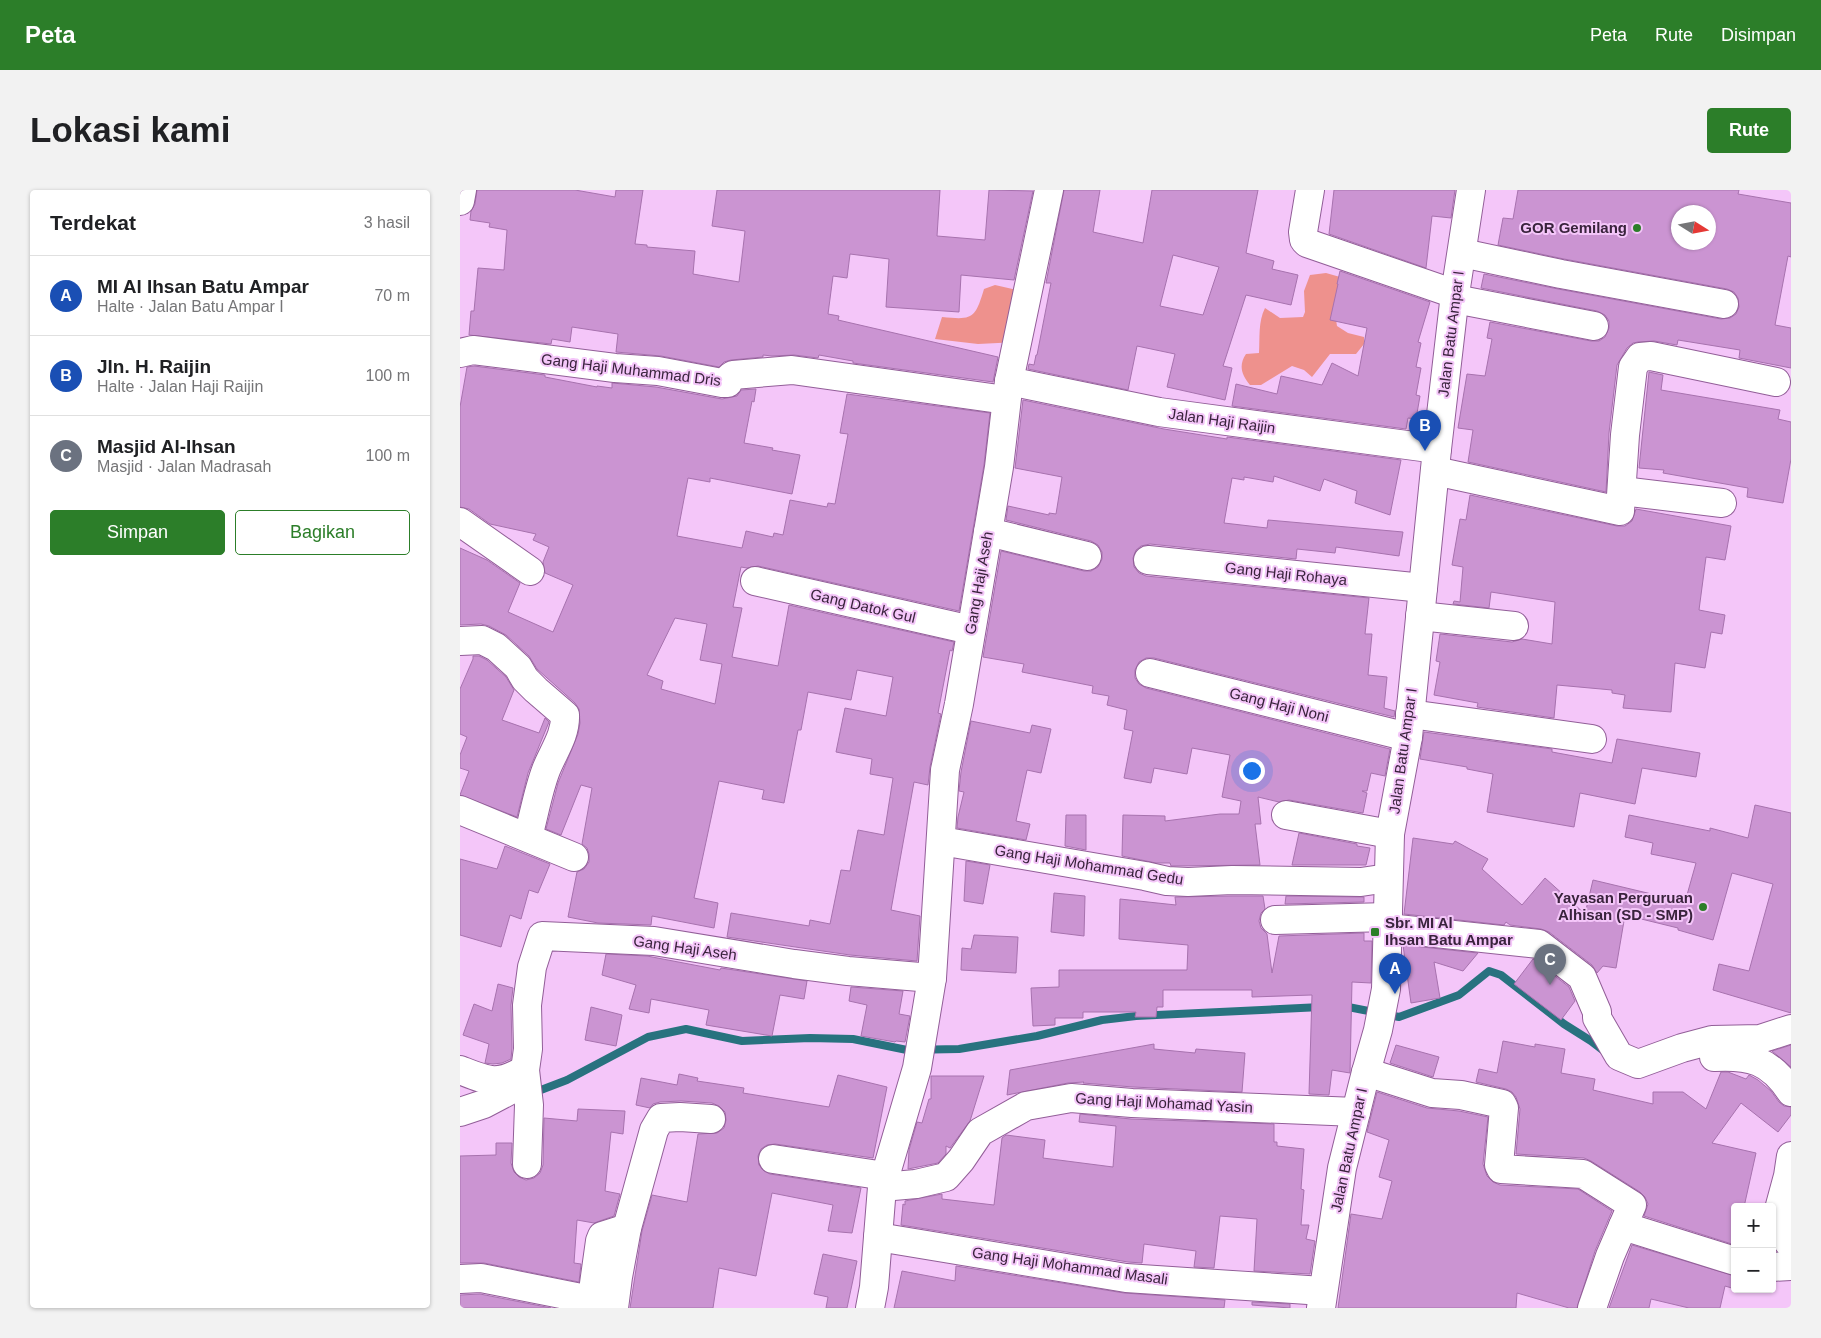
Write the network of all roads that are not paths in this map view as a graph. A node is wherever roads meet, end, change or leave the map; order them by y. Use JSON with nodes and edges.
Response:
{"nodes":[{"id":1,"x":462,"y":190,"type":"edge"},
{"id":2,"x":1048,"y":190,"type":"edge"},
{"id":3,"x":1310,"y":190,"type":"edge"},
{"id":4,"x":1472,"y":190,"type":"edge"},
{"id":5,"x":460,"y":202,"type":"edge"},
{"id":6,"x":1462,"y":253,"type":"junction"},
{"id":7,"x":1455,"y":297,"type":"junction"},
{"id":8,"x":1724,"y":304,"type":"dead end"},
{"id":9,"x":1594,"y":326,"type":"dead end"},
{"id":10,"x":460,"y":353,"type":"edge"},
{"id":11,"x":1776,"y":382,"type":"dead end"},
{"id":12,"x":1008,"y":391,"type":"junction"},
{"id":13,"x":1436,"y":460,"type":"junction"},
{"id":14,"x":1622,"y":491,"type":"junction"},
{"id":15,"x":1722,"y":503,"type":"dead end"},
{"id":16,"x":460,"y":522,"type":"edge"},
{"id":17,"x":988,"y":532,"type":"junction"},
{"id":18,"x":1087,"y":556,"type":"dead end"},
{"id":19,"x":1148,"y":560,"type":"dead end"},
{"id":20,"x":530,"y":571,"type":"dead end"},
{"id":21,"x":755,"y":581,"type":"dead end"},
{"id":22,"x":1423,"y":588,"type":"junction"},
{"id":23,"x":1420,"y":616,"type":"junction"},
{"id":24,"x":1514,"y":626,"type":"dead end"},
{"id":25,"x":971,"y":630,"type":"junction"},
{"id":26,"x":460,"y":641,"type":"edge"},
{"id":27,"x":1150,"y":672,"type":"dead end"},
{"id":28,"x":1409,"y":726,"type":"junction"},
{"id":29,"x":1592,"y":740,"type":"dead end"},
{"id":30,"x":460,"y":810,"type":"edge"},
{"id":31,"x":1286,"y":815,"type":"dead end"},
{"id":32,"x":1390,"y":834,"type":"junction"},
{"id":33,"x":528,"y":837,"type":"junction"},
{"id":34,"x":941,"y":840,"type":"junction"},
{"id":35,"x":574,"y":857,"type":"dead end"},
{"id":36,"x":1388,"y":878,"type":"junction"},
{"id":37,"x":1275,"y":920,"type":"dead end"},
{"id":38,"x":1388,"y":922,"type":"junction"},
{"id":39,"x":932,"y":978,"type":"junction"},
{"id":40,"x":1791,"y":1029,"type":"edge"},
{"id":41,"x":1685,"y":1054,"type":"junction"},
{"id":42,"x":460,"y":1070,"type":"edge"},
{"id":43,"x":1366,"y":1072,"type":"junction"},
{"id":44,"x":525,"y":1074,"type":"junction"},
{"id":45,"x":1791,"y":1092,"type":"edge"},
{"id":46,"x":460,"y":1112,"type":"edge"},
{"id":47,"x":1356,"y":1112,"type":"junction"},
{"id":48,"x":710,"y":1119,"type":"dead end"},
{"id":49,"x":1791,"y":1156,"type":"edge"},
{"id":50,"x":773,"y":1159,"type":"dead end"},
{"id":51,"x":527,"y":1164,"type":"dead end"},
{"id":52,"x":883,"y":1182,"type":"junction"},
{"id":53,"x":1628,"y":1216,"type":"junction"},
{"id":54,"x":627,"y":1228,"type":"junction"},
{"id":55,"x":878,"y":1238,"type":"junction"},
{"id":56,"x":1791,"y":1246,"type":"edge"},
{"id":57,"x":1731,"y":1259,"type":"edge"},
{"id":58,"x":1791,"y":1266,"type":"edge"},
{"id":59,"x":1776,"y":1267,"type":"edge"},
{"id":60,"x":460,"y":1279,"type":"edge"},
{"id":61,"x":1322,"y":1300,"type":"edge"},
{"id":62,"x":614,"y":1308,"type":"edge"},
{"id":63,"x":870,"y":1308,"type":"edge"},
{"id":64,"x":1592,"y":1308,"type":"edge"}],
"edges":[{"from":1,"to":5,"type":"street"},
{"from":2,"to":12,"type":"street","name":"Gang Haji Aseh"},
{"from":3,"to":7,"type":"street"},
{"from":4,"to":6,"type":"street","name":"Jalan Batu Ampar I"},
{"from":6,"to":7,"type":"street","name":"Jalan Batu Ampar I"},
{"from":6,"to":8,"type":"street"},
{"from":7,"to":9,"type":"street"},
{"from":7,"to":13,"type":"street","name":"Jalan Batu Ampar I"},
{"from":10,"to":12,"type":"street","name":"Gang Haji Muhammad Dris"},
{"from":11,"to":14,"type":"street"},
{"from":12,"to":13,"type":"street","name":"Jalan Haji Raijin"},
{"from":12,"to":17,"type":"street","name":"Gang Haji Aseh"},
{"from":13,"to":14,"type":"street","name":"Jalan Haji Raijin"},
{"from":13,"to":22,"type":"street","name":"Jalan Batu Ampar I"},
{"from":14,"to":15,"type":"street"},
{"from":16,"to":20,"type":"street"},
{"from":17,"to":18,"type":"street"},
{"from":17,"to":25,"type":"street","name":"Gang Haji Aseh"},
{"from":19,"to":22,"type":"street","name":"Gang Haji Rohaya"},
{"from":21,"to":25,"type":"street","name":"Gang Datok Gul"},
{"from":22,"to":23,"type":"street","name":"Jalan Batu Ampar I"},
{"from":23,"to":24,"type":"street"},
{"from":23,"to":28,"type":"street","name":"Jalan Batu Ampar I"},
{"from":25,"to":34,"type":"street","name":"Gang Haji Aseh"},
{"from":26,"to":33,"type":"street"},
{"from":27,"to":28,"type":"street","name":"Gang Haji Noni"},
{"from":28,"to":29,"type":"street","name":"Gang Haji Noni"},
{"from":28,"to":32,"type":"street","name":"Jalan Batu Ampar I"},
{"from":30,"to":33,"type":"street"},
{"from":31,"to":32,"type":"street"},
{"from":32,"to":36,"type":"street","name":"Jalan Batu Ampar I"},
{"from":33,"to":35,"type":"street"},
{"from":34,"to":36,"type":"street","name":"Gang Haji Mohammad Gedu"},
{"from":34,"to":39,"type":"street","name":"Gang Haji Aseh"},
{"from":36,"to":38,"type":"street","name":"Jalan Batu Ampar I"},
{"from":37,"to":38,"type":"street"},
{"from":38,"to":41,"type":"street"},
{"from":38,"to":43,"type":"street","name":"Jalan Batu Ampar I"},
{"from":39,"to":44,"type":"street","name":"Gang Haji Aseh"},
{"from":39,"to":52,"type":"street","name":"Gang Haji Aseh"},
{"from":40,"to":41,"type":"street"},
{"from":41,"to":45,"type":"street"},
{"from":42,"to":44,"type":"street"},
{"from":43,"to":47,"type":"street","name":"Jalan Batu Ampar I"},
{"from":43,"to":53,"type":"street"},
{"from":44,"to":46,"type":"street"},
{"from":44,"to":51,"type":"street"},
{"from":47,"to":52,"type":"street","name":"Gang Haji Mohamad Yasin"},
{"from":47,"to":61,"type":"street","name":"Jalan Batu Ampar I"},
{"from":48,"to":54,"type":"street"},
{"from":49,"to":56,"type":"street"},
{"from":50,"to":52,"type":"street","name":"Gang Haji Mohamad Yasin"},
{"from":52,"to":55,"type":"street","name":"Gang Haji Aseh"},
{"from":53,"to":57,"type":"street"},
{"from":53,"to":64,"type":"street"},
{"from":54,"to":60,"type":"street"},
{"from":54,"to":62,"type":"street"},
{"from":55,"to":61,"type":"street","name":"Gang Haji Mohammad Masali"},
{"from":55,"to":63,"type":"street","name":"Gang Haji Aseh"},
{"from":58,"to":59,"type":"street"}]}
